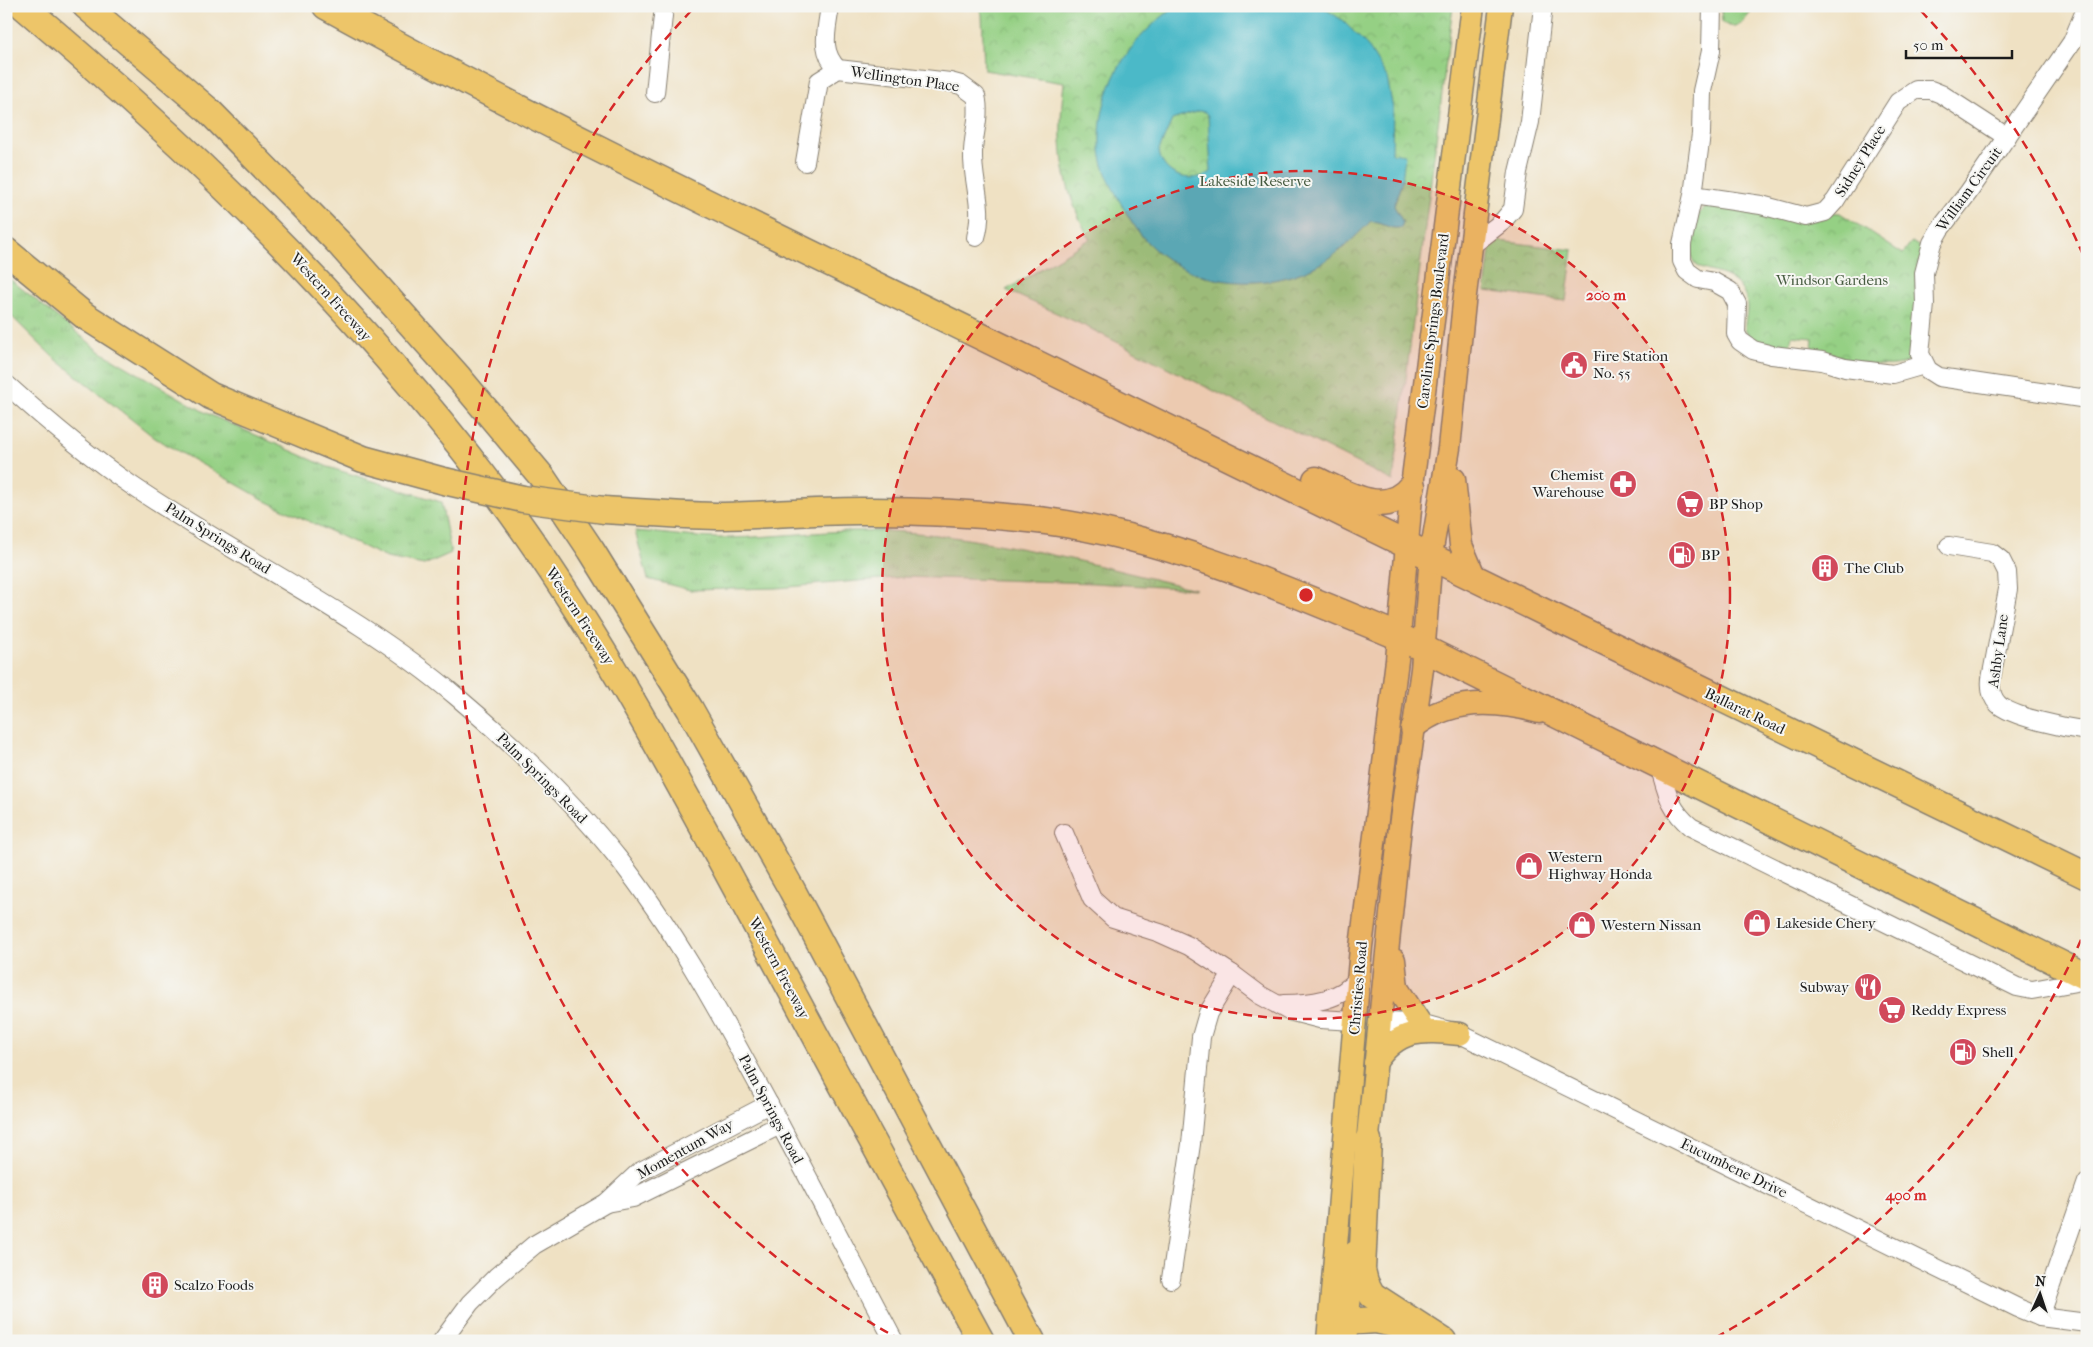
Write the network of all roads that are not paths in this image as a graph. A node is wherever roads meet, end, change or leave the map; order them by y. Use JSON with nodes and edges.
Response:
{"nodes":[{"id":1,"x":23,"y":6,"type":"edge"},
{"id":2,"x":86,"y":6,"type":"edge"},
{"id":3,"x":326,"y":6,"type":"edge"},
{"id":4,"x":664,"y":6,"type":"edge"},
{"id":5,"x":830,"y":6,"type":"edge"},
{"id":6,"x":1474,"y":6,"type":"edge"},
{"id":7,"x":1501,"y":6,"type":"edge"},
{"id":8,"x":1543,"y":6,"type":"edge"},
{"id":9,"x":1712,"y":6,"type":"edge"},
{"id":10,"x":2087,"y":6,"type":"edge"},
{"id":11,"x":2087,"y":28,"type":"edge"},
{"id":12,"x":2072,"y":42,"type":"junction"},
{"id":13,"x":1467,"y":58,"type":"junction"},
{"id":14,"x":1494,"y":62,"type":"junction"},
{"id":15,"x":838,"y":69,"type":"junction"},
{"id":16,"x":655,"y":93,"type":"dead end"},
{"id":17,"x":2007,"y":137,"type":"junction"},
{"id":18,"x":805,"y":162,"type":"dead end"},
{"id":19,"x":1693,"y":195,"type":"junction"},
{"id":20,"x":976,"y":237,"type":"dead end"},
{"id":21,"x":1471,"y":246,"type":"junction"},
{"id":22,"x":6,"y":251,"type":"edge"},
{"id":23,"x":1436,"y":299,"type":"junction"},
{"id":24,"x":1464,"y":303,"type":"junction"},
{"id":25,"x":1924,"y":365,"type":"junction"},
{"id":26,"x":6,"y":384,"type":"edge"},
{"id":27,"x":2087,"y":399,"type":"edge"},
{"id":28,"x":1146,"y":418,"type":"junction"},
{"id":29,"x":1449,"y":448,"type":"junction"},
{"id":30,"x":1412,"y":486,"type":"junction"},
{"id":31,"x":1406,"y":543,"type":"junction"},
{"id":32,"x":1949,"y":546,"type":"dead end"},
{"id":33,"x":1431,"y":556,"type":"junction"},
{"id":34,"x":1475,"y":578,"type":"junction"},
{"id":35,"x":1400,"y":637,"type":"junction"},
{"id":36,"x":1424,"y":650,"type":"junction"},
{"id":37,"x":1567,"y":720,"type":"junction"},
{"id":38,"x":1412,"y":729,"type":"junction"},
{"id":39,"x":2087,"y":731,"type":"edge"},
{"id":40,"x":1659,"y":765,"type":"junction"},
{"id":41,"x":1064,"y":833,"type":"dead end"},
{"id":42,"x":2087,"y":876,"type":"edge"},
{"id":43,"x":1394,"y":882,"type":"junction"},
{"id":44,"x":1232,"y":974,"type":"junction"},
{"id":45,"x":1358,"y":978,"type":"junction"},
{"id":46,"x":2087,"y":978,"type":"edge"},
{"id":47,"x":1278,"y":1004,"type":"junction"},
{"id":48,"x":1354,"y":1021,"type":"junction"},
{"id":49,"x":1378,"y":1022,"type":"junction"},
{"id":50,"x":1420,"y":1022,"type":"junction"},
{"id":51,"x":1460,"y":1034,"type":"junction"},
{"id":52,"x":1375,"y":1062,"type":"junction"},
{"id":53,"x":769,"y":1104,"type":"junction"},
{"id":54,"x":780,"y":1125,"type":"junction"},
{"id":55,"x":1368,"y":1140,"type":"junction"},
{"id":56,"x":2087,"y":1182,"type":"edge"},
{"id":57,"x":606,"y":1203,"type":"junction"},
{"id":58,"x":1171,"y":1279,"type":"dead end"},
{"id":59,"x":2040,"y":1316,"type":"junction"},
{"id":60,"x":2087,"y":1323,"type":"edge"},
{"id":61,"x":1343,"y":1335,"type":"edge"},
{"id":62,"x":1441,"y":1340,"type":"edge"},
{"id":63,"x":442,"y":1341,"type":"edge"},
{"id":64,"x":894,"y":1341,"type":"edge"},
{"id":65,"x":981,"y":1341,"type":"edge"},
{"id":66,"x":1032,"y":1341,"type":"edge"},
{"id":67,"x":1328,"y":1341,"type":"edge"}],
"edges":[{"from":1,"to":65,"type":"highway","name":"Western Freeway"},
{"from":2,"to":66,"type":"highway"},
{"from":3,"to":28,"type":"highway"},
{"from":4,"to":16,"type":"street"},
{"from":5,"to":15,"type":"street","name":"Wellington Place"},
{"from":6,"to":13,"type":"main road","name":"Caroline Springs Boulevard"},
{"from":7,"to":14,"type":"main road","name":"Caroline Springs Boulevard"},
{"from":8,"to":21,"type":"street","name":"Caroline Springs Boulevard"},
{"from":9,"to":19,"type":"street"},
{"from":10,"to":12,"type":"street","name":"William Circuit"},
{"from":11,"to":12,"type":"street","name":"William Circuit"},
{"from":12,"to":17,"type":"street","name":"William Circuit"},
{"from":13,"to":14,"type":"main road"},
{"from":13,"to":23,"type":"main road","name":"Caroline Springs Boulevard"},
{"from":14,"to":21,"type":"main road","name":"Caroline Springs Boulevard"},
{"from":15,"to":18,"type":"street","name":"Wellington Place"},
{"from":15,"to":20,"type":"street","name":"Wellington Place"},
{"from":17,"to":19,"type":"street","name":"Sidney Place"},
{"from":17,"to":25,"type":"street","name":"William Circuit"},
{"from":19,"to":25,"type":"street"},
{"from":21,"to":24,"type":"main road","name":"Caroline Springs Boulevard"},
{"from":22,"to":35,"type":"highway","bridge":true},
{"from":23,"to":24,"type":"main road"},
{"from":23,"to":30,"type":"main road","name":"Caroline Springs Boulevard"},
{"from":24,"to":29,"type":"main road","name":"Caroline Springs Boulevard"},
{"from":25,"to":27,"type":"street"},
{"from":26,"to":53,"type":"street","name":"Palm Springs Road"},
{"from":28,"to":30,"type":"highway"},
{"from":28,"to":31,"type":"highway","name":"Ballarat Road"},
{"from":29,"to":33,"type":"main road","name":"Caroline Springs Boulevard"},
{"from":29,"to":34,"type":"main road"},
{"from":30,"to":31,"type":"main road","name":"Caroline Springs Boulevard"},
{"from":31,"to":33,"type":"highway","name":"Ballarat Road"},
{"from":31,"to":35,"type":"main road","name":"Caroline Springs Boulevard"},
{"from":32,"to":39,"type":"street","name":"Ashby Lane"},
{"from":33,"to":34,"type":"highway","name":"Ballarat Road"},
{"from":33,"to":36,"type":"main road","name":"Caroline Springs Boulevard"},
{"from":34,"to":42,"type":"highway","name":"Ballarat Road"},
{"from":35,"to":36,"type":"highway"},
{"from":35,"to":45,"type":"main road","name":"Christies Road"},
{"from":36,"to":37,"type":"highway"},
{"from":36,"to":38,"type":"main road","name":"Christies Road"},
{"from":37,"to":38,"type":"main road"},
{"from":37,"to":40,"type":"highway"},
{"from":38,"to":43,"type":"main road","name":"Christies Road"},
{"from":40,"to":46,"type":"highway"},
{"from":40,"to":46,"type":"street"},
{"from":41,"to":44,"type":"street"},
{"from":43,"to":49,"type":"main road","name":"Christies Road"},
{"from":43,"to":50,"type":"main road"},
{"from":44,"to":47,"type":"street"},
{"from":44,"to":58,"type":"street"},
{"from":45,"to":47,"type":"street"},
{"from":45,"to":48,"type":"main road","name":"Christies Road"},
{"from":47,"to":48,"type":"street"},
{"from":48,"to":49,"type":"main road"},
{"from":48,"to":67,"type":"main road","name":"Christies Road"},
{"from":49,"to":50,"type":"street","name":"Eucumbene Drive"},
{"from":49,"to":52,"type":"main road","name":"Christies Road"},
{"from":50,"to":51,"type":"street","name":"Eucumbene Drive"},
{"from":51,"to":52,"type":"main road"},
{"from":51,"to":59,"type":"street","name":"Eucumbene Drive"},
{"from":52,"to":55,"type":"main road","name":"Christies Road"},
{"from":53,"to":54,"type":"street","name":"Palm Springs Road"},
{"from":53,"to":57,"type":"street","name":"Momentum Way"},
{"from":54,"to":57,"type":"street","name":"Momentum Way"},
{"from":54,"to":64,"type":"street","name":"Palm Springs Road"},
{"from":55,"to":61,"type":"main road","name":"Christies Road"},
{"from":55,"to":62,"type":"highway"},
{"from":56,"to":59,"type":"street"},
{"from":57,"to":63,"type":"street","name":"Momentum Way"},
{"from":59,"to":60,"type":"street","name":"Eucumbene Drive"},
{"from":61,"to":62,"type":"highway"}]}
